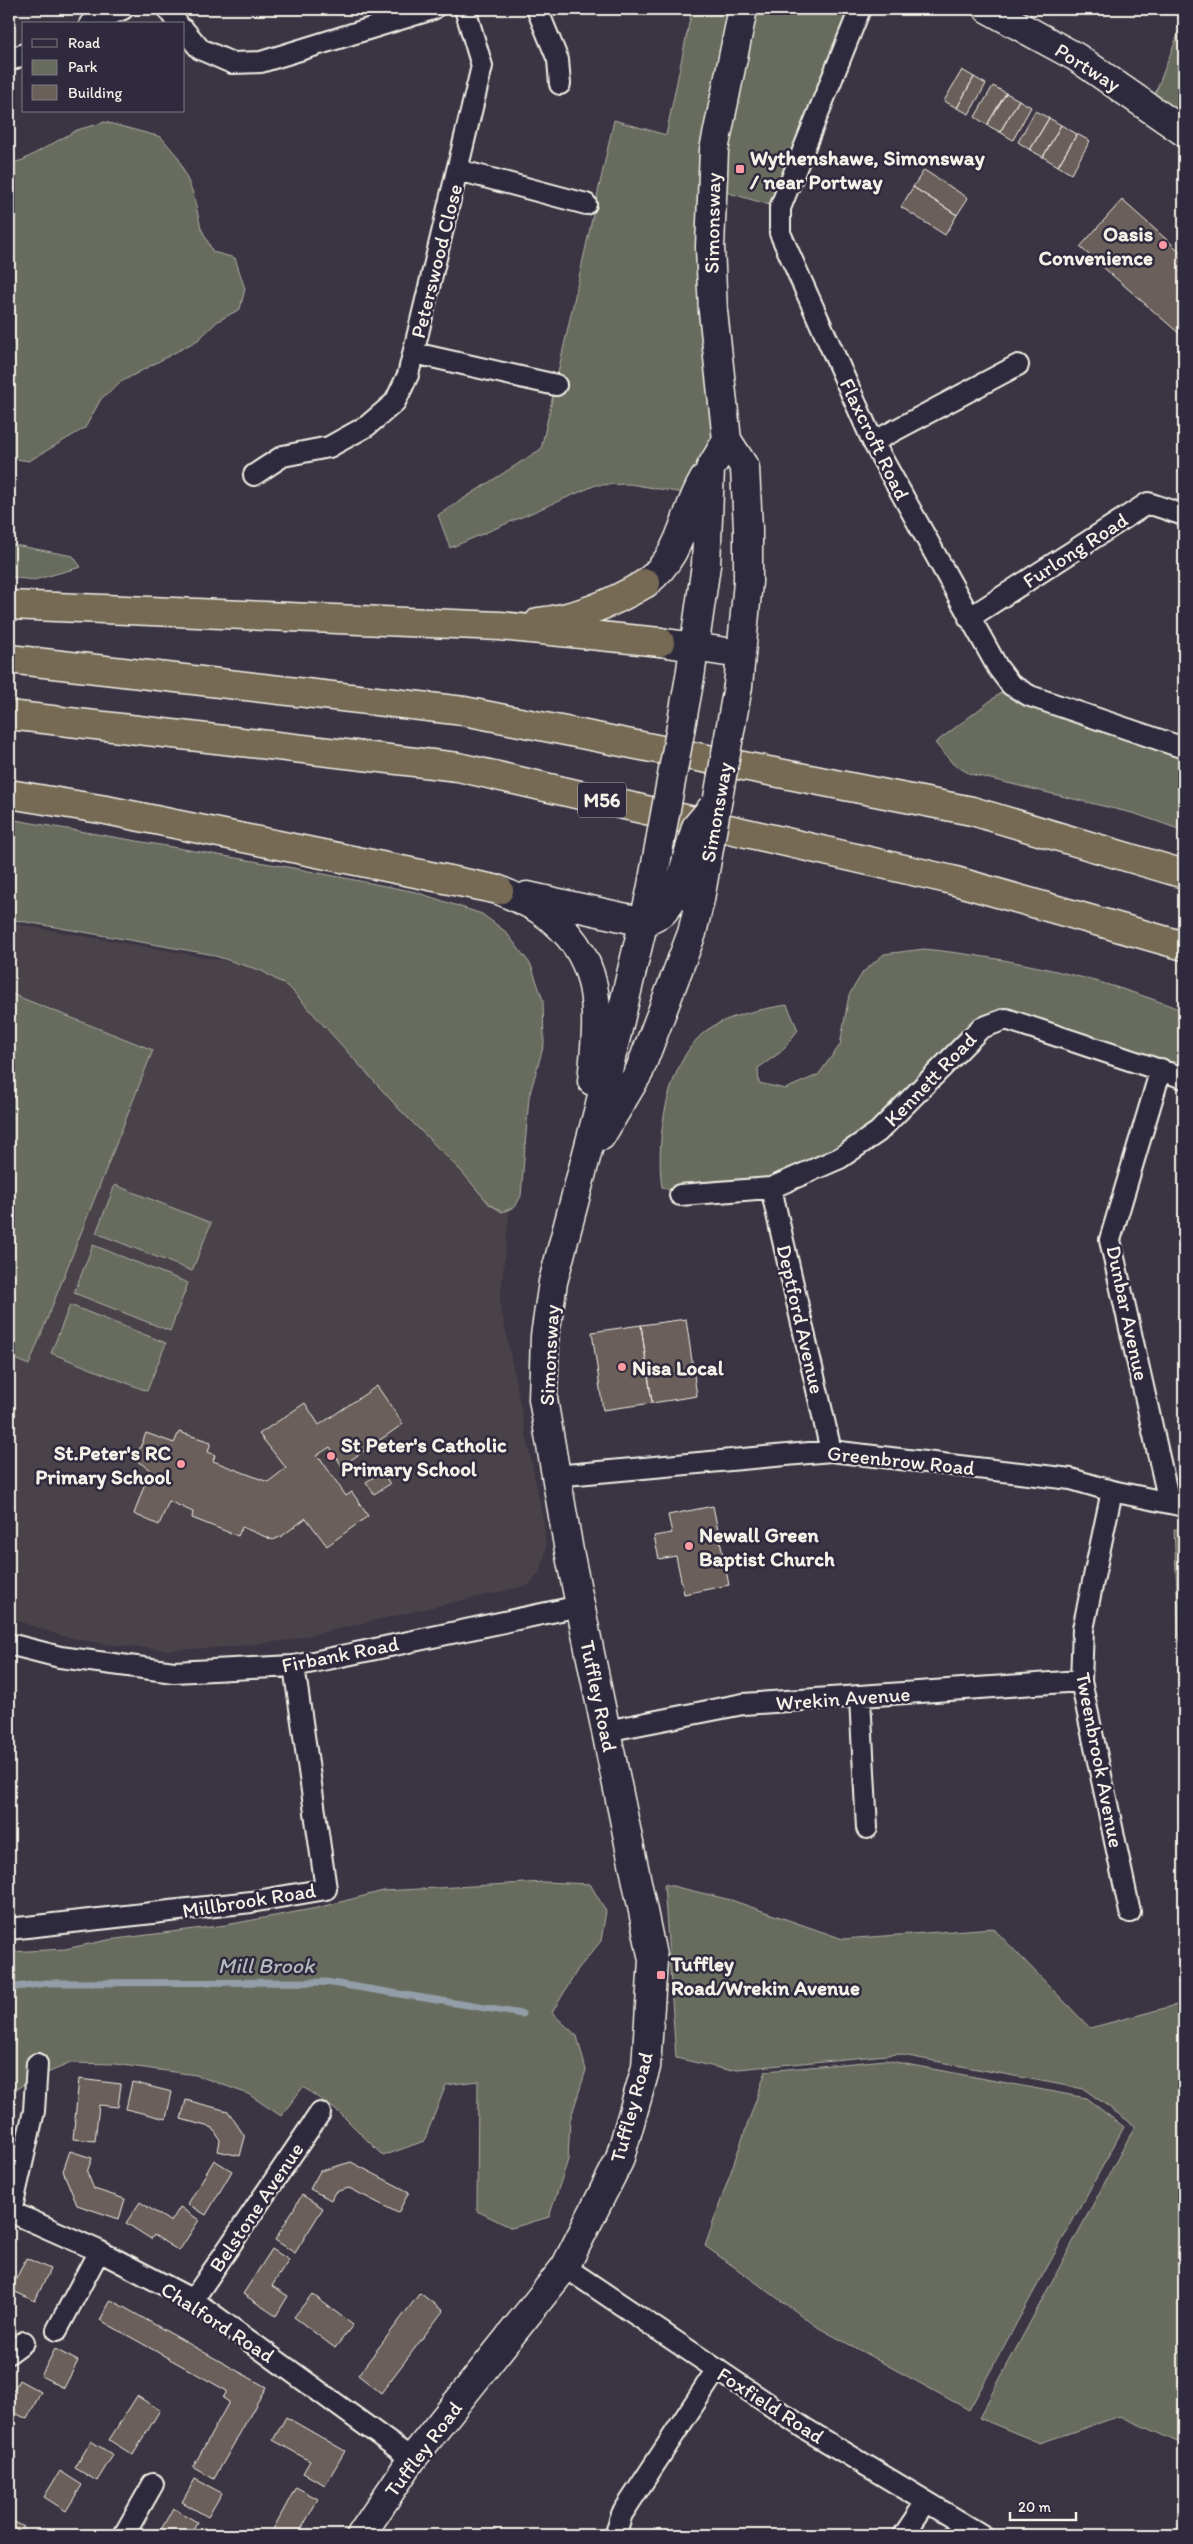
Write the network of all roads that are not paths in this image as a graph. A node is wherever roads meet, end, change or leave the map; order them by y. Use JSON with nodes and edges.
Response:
{"nodes":[{"id":1,"x":123,"y":9,"type":"edge"},
{"id":2,"x":168,"y":9,"type":"edge"},
{"id":3,"x":433,"y":9,"type":"edge"},
{"id":4,"x":465,"y":9,"type":"edge"},
{"id":5,"x":537,"y":9,"type":"edge"},
{"id":6,"x":743,"y":9,"type":"edge"},
{"id":7,"x":860,"y":9,"type":"edge"},
{"id":8,"x":988,"y":9,"type":"edge"},
{"id":9,"x":94,"y":22,"type":"edge"},
{"id":10,"x":177,"y":22,"type":"edge"},
{"id":11,"x":185,"y":31,"type":"edge"},
{"id":12,"x":22,"y":55,"type":"edge"},
{"id":13,"x":9,"y":61,"type":"edge"},
{"id":14,"x":560,"y":84,"type":"dead end"},
{"id":15,"x":1184,"y":132,"type":"edge"},
{"id":16,"x":458,"y":170,"type":"junction"},
{"id":17,"x":586,"y":204,"type":"dead end"},
{"id":18,"x":414,"y":352,"type":"junction"},
{"id":19,"x":1018,"y":365,"type":"dead end"},
{"id":20,"x":556,"y":385,"type":"dead end"},
{"id":21,"x":727,"y":440,"type":"junction"},
{"id":22,"x":873,"y":442,"type":"junction"},
{"id":23,"x":710,"y":469,"type":"junction"},
{"id":24,"x":254,"y":475,"type":"dead end"},
{"id":25,"x":1184,"y":515,"type":"edge"},
{"id":26,"x":646,"y":583,"type":"joint"},
{"id":27,"x":9,"y":605,"type":"edge"},
{"id":28,"x":970,"y":618,"type":"junction"},
{"id":29,"x":500,"y":626,"type":"junction"},
{"id":30,"x":660,"y":642,"type":"joint"},
{"id":31,"x":695,"y":646,"type":"junction"},
{"id":32,"x":740,"y":654,"type":"junction"},
{"id":33,"x":9,"y":659,"type":"edge"},
{"id":34,"x":9,"y":715,"type":"edge"},
{"id":35,"x":1184,"y":748,"type":"edge"},
{"id":36,"x":9,"y":794,"type":"edge"},
{"id":37,"x":1184,"y":874,"type":"edge"},
{"id":38,"x":499,"y":890,"type":"junction"},
{"id":39,"x":676,"y":895,"type":"junction"},
{"id":40,"x":644,"y":922,"type":"junction"},
{"id":41,"x":1184,"y":946,"type":"edge"},
{"id":42,"x":1161,"y":1069,"type":"junction"},
{"id":43,"x":1184,"y":1078,"type":"edge"},
{"id":44,"x":583,"y":1165,"type":"junction"},
{"id":45,"x":771,"y":1188,"type":"junction"},
{"id":46,"x":680,"y":1195,"type":"dead end"},
{"id":47,"x":831,"y":1451,"type":"junction"},
{"id":48,"x":555,"y":1476,"type":"junction"},
{"id":49,"x":1112,"y":1491,"type":"junction"},
{"id":50,"x":1176,"y":1504,"type":"edge"},
{"id":51,"x":580,"y":1606,"type":"junction"},
{"id":52,"x":9,"y":1644,"type":"edge"},
{"id":53,"x":294,"y":1666,"type":"junction"},
{"id":54,"x":1081,"y":1681,"type":"junction"},
{"id":55,"x":860,"y":1698,"type":"junction"},
{"id":56,"x":606,"y":1731,"type":"junction"},
{"id":57,"x":867,"y":1828,"type":"dead end"},
{"id":58,"x":1130,"y":1912,"type":"dead end"},
{"id":59,"x":9,"y":1928,"type":"edge"},
{"id":60,"x":37,"y":2064,"type":"dead end"},
{"id":61,"x":320,"y":2112,"type":"dead end"},
{"id":62,"x":10,"y":2212,"type":"edge"},
{"id":63,"x":99,"y":2251,"type":"junction"},
{"id":64,"x":566,"y":2267,"type":"junction"},
{"id":65,"x":193,"y":2300,"type":"junction"},
{"id":66,"x":57,"y":2330,"type":"dead end"},
{"id":67,"x":717,"y":2369,"type":"junction"},
{"id":68,"x":412,"y":2459,"type":"junction"},
{"id":69,"x":153,"y":2484,"type":"dead end"},
{"id":70,"x":926,"y":2502,"type":"junction"},
{"id":71,"x":124,"y":2535,"type":"edge"},
{"id":72,"x":361,"y":2535,"type":"edge"},
{"id":73,"x":615,"y":2535,"type":"edge"},
{"id":74,"x":904,"y":2535,"type":"edge"},
{"id":75,"x":982,"y":2535,"type":"edge"}],
"edges":[{"from":1,"to":9,"type":"street"},
{"from":2,"to":10,"type":"street"},
{"from":3,"to":11,"type":"street"},
{"from":4,"to":16,"type":"street","name":"Peterswood Close"},
{"from":5,"to":14,"type":"street"},
{"from":6,"to":21,"type":"street","name":"Simonsway"},
{"from":7,"to":22,"type":"street","name":"Flaxcroft Road"},
{"from":8,"to":15,"type":"street","name":"Portway"},
{"from":12,"to":13,"type":"street"},
{"from":16,"to":17,"type":"street","name":"Peterswood Close"},
{"from":16,"to":18,"type":"street","name":"Peterswood Close"},
{"from":18,"to":20,"type":"street","name":"Peterswood Close"},
{"from":18,"to":24,"type":"street","name":"Peterswood Close"},
{"from":19,"to":22,"type":"street"},
{"from":21,"to":23,"type":"street","name":"Simonsway"},
{"from":21,"to":32,"type":"street","name":"Simonsway"},
{"from":22,"to":28,"type":"street","name":"Flaxcroft Road"},
{"from":23,"to":26,"type":"street"},
{"from":23,"to":31,"type":"street","name":"Simonsway"},
{"from":25,"to":28,"type":"street","name":"Furlong Road"},
{"from":26,"to":29,"type":"highway"},
{"from":27,"to":29,"type":"highway"},
{"from":28,"to":35,"type":"street","name":"Flaxcroft Road"},
{"from":29,"to":30,"type":"highway"},
{"from":30,"to":31,"type":"street"},
{"from":31,"to":32,"type":"street"},
{"from":31,"to":39,"type":"street","name":"Simonsway","bridge":true},
{"from":32,"to":39,"type":"street","name":"Simonsway","bridge":true},
{"from":33,"to":37,"type":"highway"},
{"from":34,"to":41,"type":"highway","number":"M56"},
{"from":36,"to":38,"type":"highway"},
{"from":38,"to":40,"type":"street"},
{"from":38,"to":44,"type":"street"},
{"from":39,"to":40,"type":"street","name":"Simonsway"},
{"from":39,"to":44,"type":"street","name":"Simonsway"},
{"from":40,"to":44,"type":"street","name":"Simonsway"},
{"from":42,"to":43,"type":"street","name":"Kennett Road"},
{"from":42,"to":45,"type":"street","name":"Kennett Road"},
{"from":42,"to":50,"type":"street","name":"Dunbar Avenue"},
{"from":44,"to":48,"type":"street","name":"Simonsway"},
{"from":45,"to":46,"type":"street","name":"Kennett Road"},
{"from":45,"to":47,"type":"street","name":"Deptford Avenue"},
{"from":47,"to":48,"type":"street","name":"Greenbrow Road"},
{"from":47,"to":49,"type":"street","name":"Greenbrow Road"},
{"from":48,"to":51,"type":"street","name":"Simonsway"},
{"from":49,"to":50,"type":"street","name":"Greenbrow Road"},
{"from":49,"to":54,"type":"street","name":"Tweenbrook Avenue"},
{"from":51,"to":53,"type":"street","name":"Firbank Road"},
{"from":51,"to":56,"type":"street","name":"Tuffley Road"},
{"from":52,"to":53,"type":"street","name":"Firbank Road"},
{"from":53,"to":59,"type":"street","name":"Millbrook Road"},
{"from":54,"to":55,"type":"street","name":"Wrekin Avenue"},
{"from":54,"to":58,"type":"street","name":"Tweenbrook Avenue"},
{"from":55,"to":56,"type":"street","name":"Wrekin Avenue"},
{"from":55,"to":57,"type":"street"},
{"from":56,"to":64,"type":"street","name":"Tuffley Road"},
{"from":60,"to":62,"type":"street"},
{"from":61,"to":65,"type":"street","name":"Belstone Avenue"},
{"from":62,"to":63,"type":"street","name":"Chalford Road"},
{"from":63,"to":65,"type":"street","name":"Chalford Road"},
{"from":63,"to":66,"type":"street"},
{"from":64,"to":67,"type":"street","name":"Foxfield Road"},
{"from":64,"to":68,"type":"street","name":"Tuffley Road"},
{"from":65,"to":68,"type":"street","name":"Chalford Road"},
{"from":67,"to":70,"type":"street","name":"Foxfield Road"},
{"from":67,"to":73,"type":"street"},
{"from":68,"to":72,"type":"street","name":"Tuffley Road"},
{"from":69,"to":71,"type":"street"},
{"from":70,"to":74,"type":"street"},
{"from":70,"to":75,"type":"street","name":"Foxfield Road"}]}
